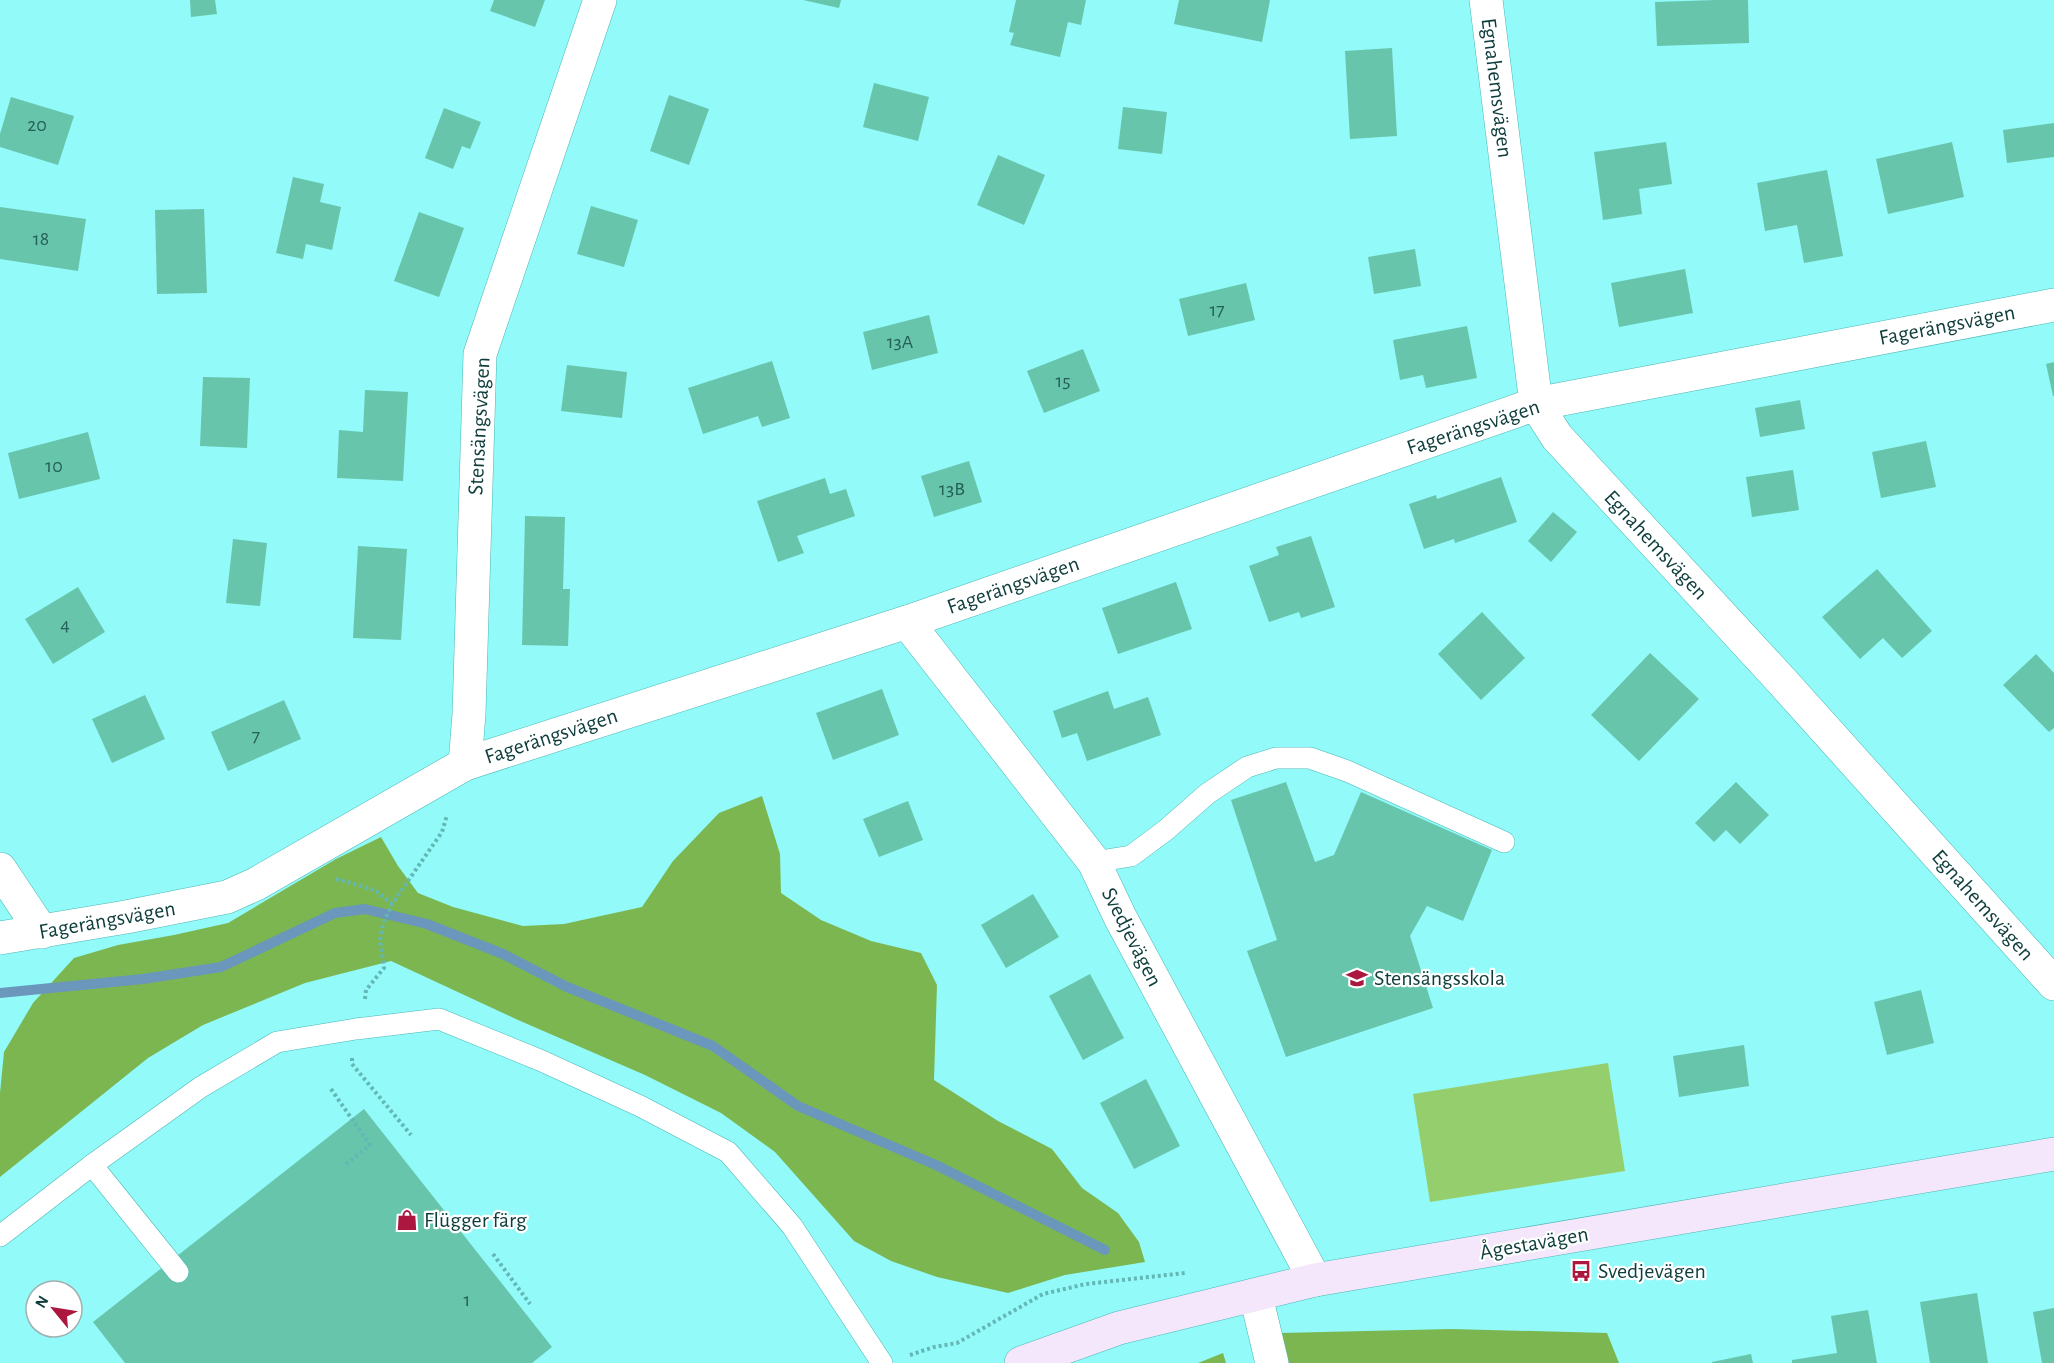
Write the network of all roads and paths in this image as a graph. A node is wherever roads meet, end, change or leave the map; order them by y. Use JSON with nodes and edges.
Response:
{"nodes":[{"id":1,"x":600,"y":0,"type":"edge"},
{"id":2,"x":1486,"y":0,"type":"edge"},
{"id":3,"x":2054,"y":305,"type":"edge"},
{"id":4,"x":1536,"y":404,"type":"junction"},
{"id":5,"x":907,"y":622,"type":"junction"},
{"id":6,"x":465,"y":764,"type":"junction"},
{"id":7,"x":447,"y":813,"type":"dead end"},
{"id":8,"x":1504,"y":842,"type":"dead end"},
{"id":9,"x":1094,"y":862,"type":"junction"},
{"id":10,"x":0,"y":869,"type":"edge"},
{"id":11,"x":42,"y":932,"type":"junction"},
{"id":12,"x":0,"y":938,"type":"edge"},
{"id":13,"x":2054,"y":984,"type":"edge"},
{"id":14,"x":365,"y":1000,"type":"dead end"},
{"id":15,"x":353,"y":1056,"type":"dead end"},
{"id":16,"x":331,"y":1089,"type":"dead end"},
{"id":17,"x":411,"y":1135,"type":"dead end"},
{"id":18,"x":2054,"y":1154,"type":"edge"},
{"id":19,"x":345,"y":1164,"type":"dead end"},
{"id":20,"x":92,"y":1165,"type":"junction"},
{"id":21,"x":0,"y":1236,"type":"edge"},
{"id":22,"x":493,"y":1254,"type":"dead end"},
{"id":23,"x":178,"y":1272,"type":"dead end"},
{"id":24,"x":1315,"y":1280,"type":"junction"},
{"id":25,"x":1256,"y":1296,"type":"junction"},
{"id":26,"x":531,"y":1304,"type":"dead end"},
{"id":27,"x":882,"y":1363,"type":"edge"},
{"id":28,"x":1021,"y":1363,"type":"edge"},
{"id":29,"x":1272,"y":1363,"type":"edge"}],
"edges":[{"from":1,"to":6,"type":"street","name":"Stensängsvägen"},
{"from":2,"to":4,"type":"street","name":"Egnahemsvägen"},
{"from":3,"to":4,"type":"street","name":"Fagerängsvägen"},
{"from":4,"to":5,"type":"street","name":"Fagerängsvägen"},
{"from":4,"to":13,"type":"street","name":"Egnahemsvägen"},
{"from":5,"to":6,"type":"street","name":"Fagerängsvägen"},
{"from":5,"to":9,"type":"street","name":"Svedjevägen"},
{"from":6,"to":11,"type":"street","name":"Fagerängsvägen"},
{"from":7,"to":14,"type":"path"},
{"from":8,"to":9,"type":"lane"},
{"from":9,"to":24,"type":"street","name":"Svedjevägen"},
{"from":10,"to":11,"type":"street"},
{"from":11,"to":12,"type":"street","name":"Fagerängsvägen"},
{"from":15,"to":17,"type":"path"},
{"from":16,"to":19,"type":"path"},
{"from":18,"to":24,"type":"main road","name":"Ågestavägen"},
{"from":20,"to":21,"type":"lane"},
{"from":20,"to":23,"type":"lane"},
{"from":20,"to":27,"type":"lane"},
{"from":22,"to":26,"type":"path"},
{"from":24,"to":25,"type":"main road","name":"Ågestavägen"},
{"from":25,"to":28,"type":"main road","name":"Ågestavägen"},
{"from":25,"to":29,"type":"street"}]}
